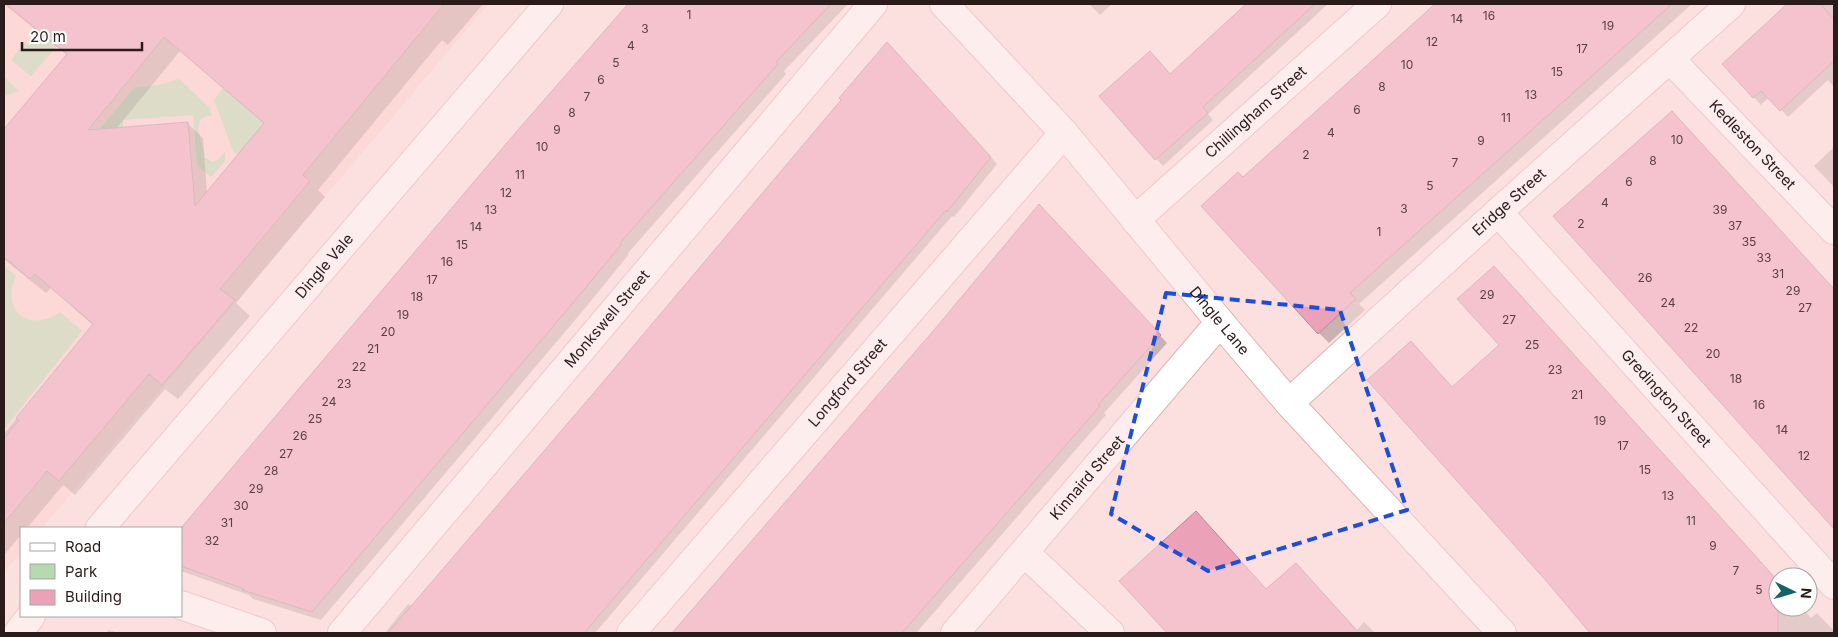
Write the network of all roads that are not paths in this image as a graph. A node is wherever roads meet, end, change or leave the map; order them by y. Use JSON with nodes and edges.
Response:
{"nodes":[{"id":1,"x":550,"y":4,"type":"edge"},
{"id":2,"x":873,"y":4,"type":"edge"},
{"id":3,"x":944,"y":4,"type":"edge"},
{"id":4,"x":1377,"y":4,"type":"edge"},
{"id":5,"x":1731,"y":4,"type":"edge"},
{"id":6,"x":1670,"y":59,"type":"junction"},
{"id":7,"x":1064,"y":133,"type":"junction"},
{"id":8,"x":1498,"y":212,"type":"junction"},
{"id":9,"x":1135,"y":220,"type":"junction"},
{"id":10,"x":1834,"y":230,"type":"edge"},
{"id":11,"x":1220,"y":322,"type":"junction"},
{"id":12,"x":1289,"y":403,"type":"junction"},
{"id":13,"x":101,"y":527,"type":"edge"},
{"id":14,"x":1025,"y":553,"type":"junction"},
{"id":15,"x":1834,"y":585,"type":"edge"},
{"id":16,"x":182,"y":606,"type":"edge"},
{"id":17,"x":30,"y":617,"type":"edge"},
{"id":18,"x":18,"y":633,"type":"edge"},
{"id":19,"x":262,"y":633,"type":"edge"},
{"id":20,"x":342,"y":633,"type":"edge"},
{"id":21,"x":631,"y":633,"type":"edge"},
{"id":22,"x":956,"y":633,"type":"edge"},
{"id":23,"x":1110,"y":633,"type":"edge"},
{"id":24,"x":1502,"y":633,"type":"edge"}],
"edges":[{"from":1,"to":13,"type":"street","name":"Dingle Vale"},
{"from":2,"to":20,"type":"street","name":"Monkswell Street"},
{"from":3,"to":7,"type":"street","name":"Dingle Lane"},
{"from":4,"to":9,"type":"street","name":"Chillingham Street"},
{"from":5,"to":6,"type":"street","name":"Eridge Street"},
{"from":6,"to":8,"type":"street","name":"Eridge Street"},
{"from":6,"to":10,"type":"street","name":"Kedleston Street"},
{"from":7,"to":9,"type":"street","name":"Dingle Lane"},
{"from":7,"to":21,"type":"street","name":"Longford Street"},
{"from":8,"to":12,"type":"street","name":"Eridge Street"},
{"from":8,"to":15,"type":"street","name":"Gredington Street"},
{"from":9,"to":11,"type":"street","name":"Dingle Lane"},
{"from":11,"to":12,"type":"street","name":"Dingle Lane"},
{"from":11,"to":14,"type":"street","name":"Kinnaird Street"},
{"from":12,"to":24,"type":"street","name":"Dingle Lane"},
{"from":14,"to":22,"type":"street","name":"Kinnaird Street"},
{"from":14,"to":23,"type":"street"},
{"from":16,"to":19,"type":"street"},
{"from":17,"to":18,"type":"street"}]}
